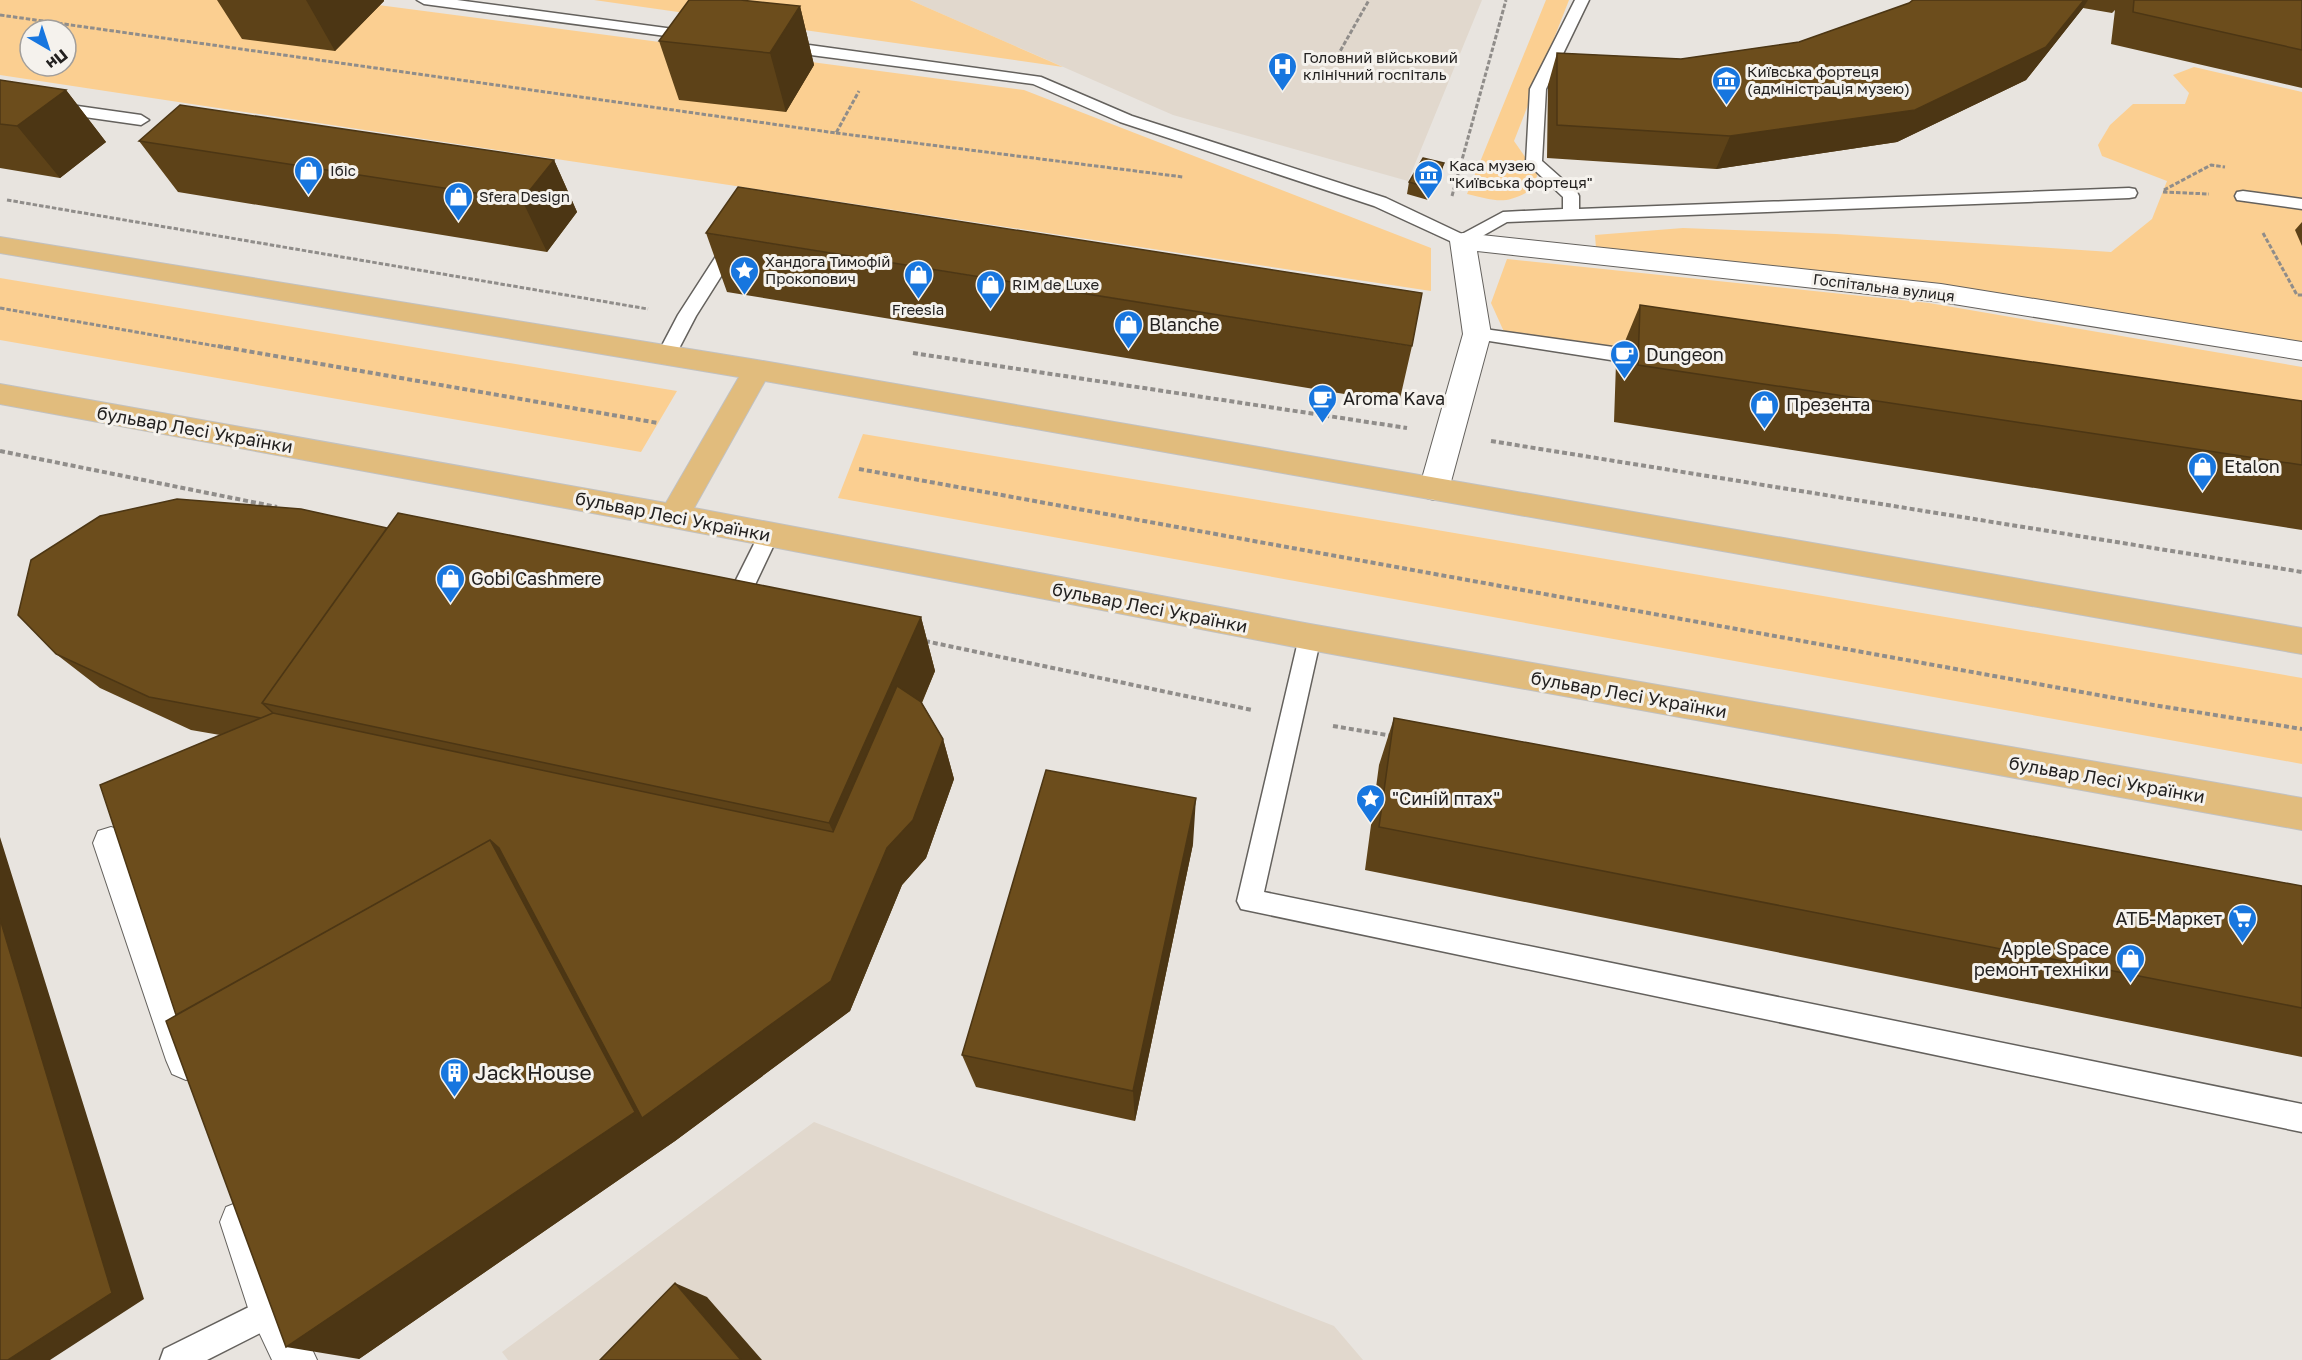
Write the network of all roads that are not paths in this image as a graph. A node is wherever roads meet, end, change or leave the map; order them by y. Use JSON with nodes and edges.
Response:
{"nodes":[{"id":1,"x":424,"y":0,"type":"edge"},
{"id":2,"x":1582,"y":0,"type":"edge"},
{"id":3,"x":714,"y":38,"type":"edge"},
{"id":4,"x":761,"y":44,"type":"edge"},
{"id":5,"x":0,"y":100,"type":"edge"},
{"id":6,"x":141,"y":120,"type":"dead end"},
{"id":7,"x":2129,"y":193,"type":"dead end"},
{"id":8,"x":2243,"y":196,"type":"road end"},
{"id":9,"x":2302,"y":204,"type":"edge"},
{"id":10,"x":1571,"y":215,"type":"junction"},
{"id":11,"x":742,"y":229,"type":"edge"},
{"id":12,"x":1463,"y":241,"type":"junction"},
{"id":13,"x":0,"y":245,"type":"edge"},
{"id":14,"x":1477,"y":334,"type":"junction"},
{"id":15,"x":2302,"y":351,"type":"edge"},
{"id":16,"x":666,"y":355,"type":"junction"},
{"id":17,"x":1663,"y":361,"type":"edge"},
{"id":18,"x":757,"y":370,"type":"junction"},
{"id":19,"x":0,"y":394,"type":"edge"},
{"id":20,"x":1434,"y":489,"type":"junction"},
{"id":21,"x":675,"y":516,"type":"junction"},
{"id":22,"x":770,"y":534,"type":"junction"},
{"id":23,"x":723,"y":627,"type":"edge"},
{"id":24,"x":1310,"y":637,"type":"junction"},
{"id":25,"x":2302,"y":641,"type":"edge"},
{"id":26,"x":2302,"y":814,"type":"edge"},
{"id":27,"x":111,"y":843,"type":"edge"},
{"id":28,"x":195,"y":1088,"type":"edge"},
{"id":29,"x":2302,"y":1118,"type":"edge"},
{"id":30,"x":230,"y":1188,"type":"edge"},
{"id":31,"x":272,"y":1311,"type":"junction"},
{"id":32,"x":175,"y":1360,"type":"edge"},
{"id":33,"x":295,"y":1360,"type":"edge"}],
"edges":[{"from":1,"to":3,"type":"lane"},
{"from":2,"to":10,"type":"lane"},
{"from":4,"to":12,"type":"lane"},
{"from":5,"to":6,"type":"lane"},
{"from":7,"to":10,"type":"lane"},
{"from":8,"to":9,"type":"lane"},
{"from":10,"to":12,"type":"lane"},
{"from":11,"to":16,"type":"lane"},
{"from":12,"to":14,"type":"street"},
{"from":12,"to":15,"type":"street","name":"Госпітальна вулиця"},
{"from":13,"to":16,"type":"main road"},
{"from":14,"to":17,"type":"lane"},
{"from":14,"to":20,"type":"street"},
{"from":16,"to":18,"type":"main road"},
{"from":18,"to":20,"type":"main road"},
{"from":18,"to":21,"type":"main road"},
{"from":19,"to":21,"type":"main road","name":"бульвар Лесі Українки"},
{"from":20,"to":25,"type":"main road"},
{"from":21,"to":22,"type":"main road","name":"бульвар Лесі Українки"},
{"from":22,"to":23,"type":"lane"},
{"from":22,"to":24,"type":"main road","name":"бульвар Лесі Українки"},
{"from":24,"to":26,"type":"main road","name":"бульвар Лесі Українки"},
{"from":24,"to":29,"type":"lane"},
{"from":27,"to":28,"type":"street"},
{"from":30,"to":31,"type":"street"},
{"from":31,"to":32,"type":"lane"},
{"from":31,"to":33,"type":"street"}]}
